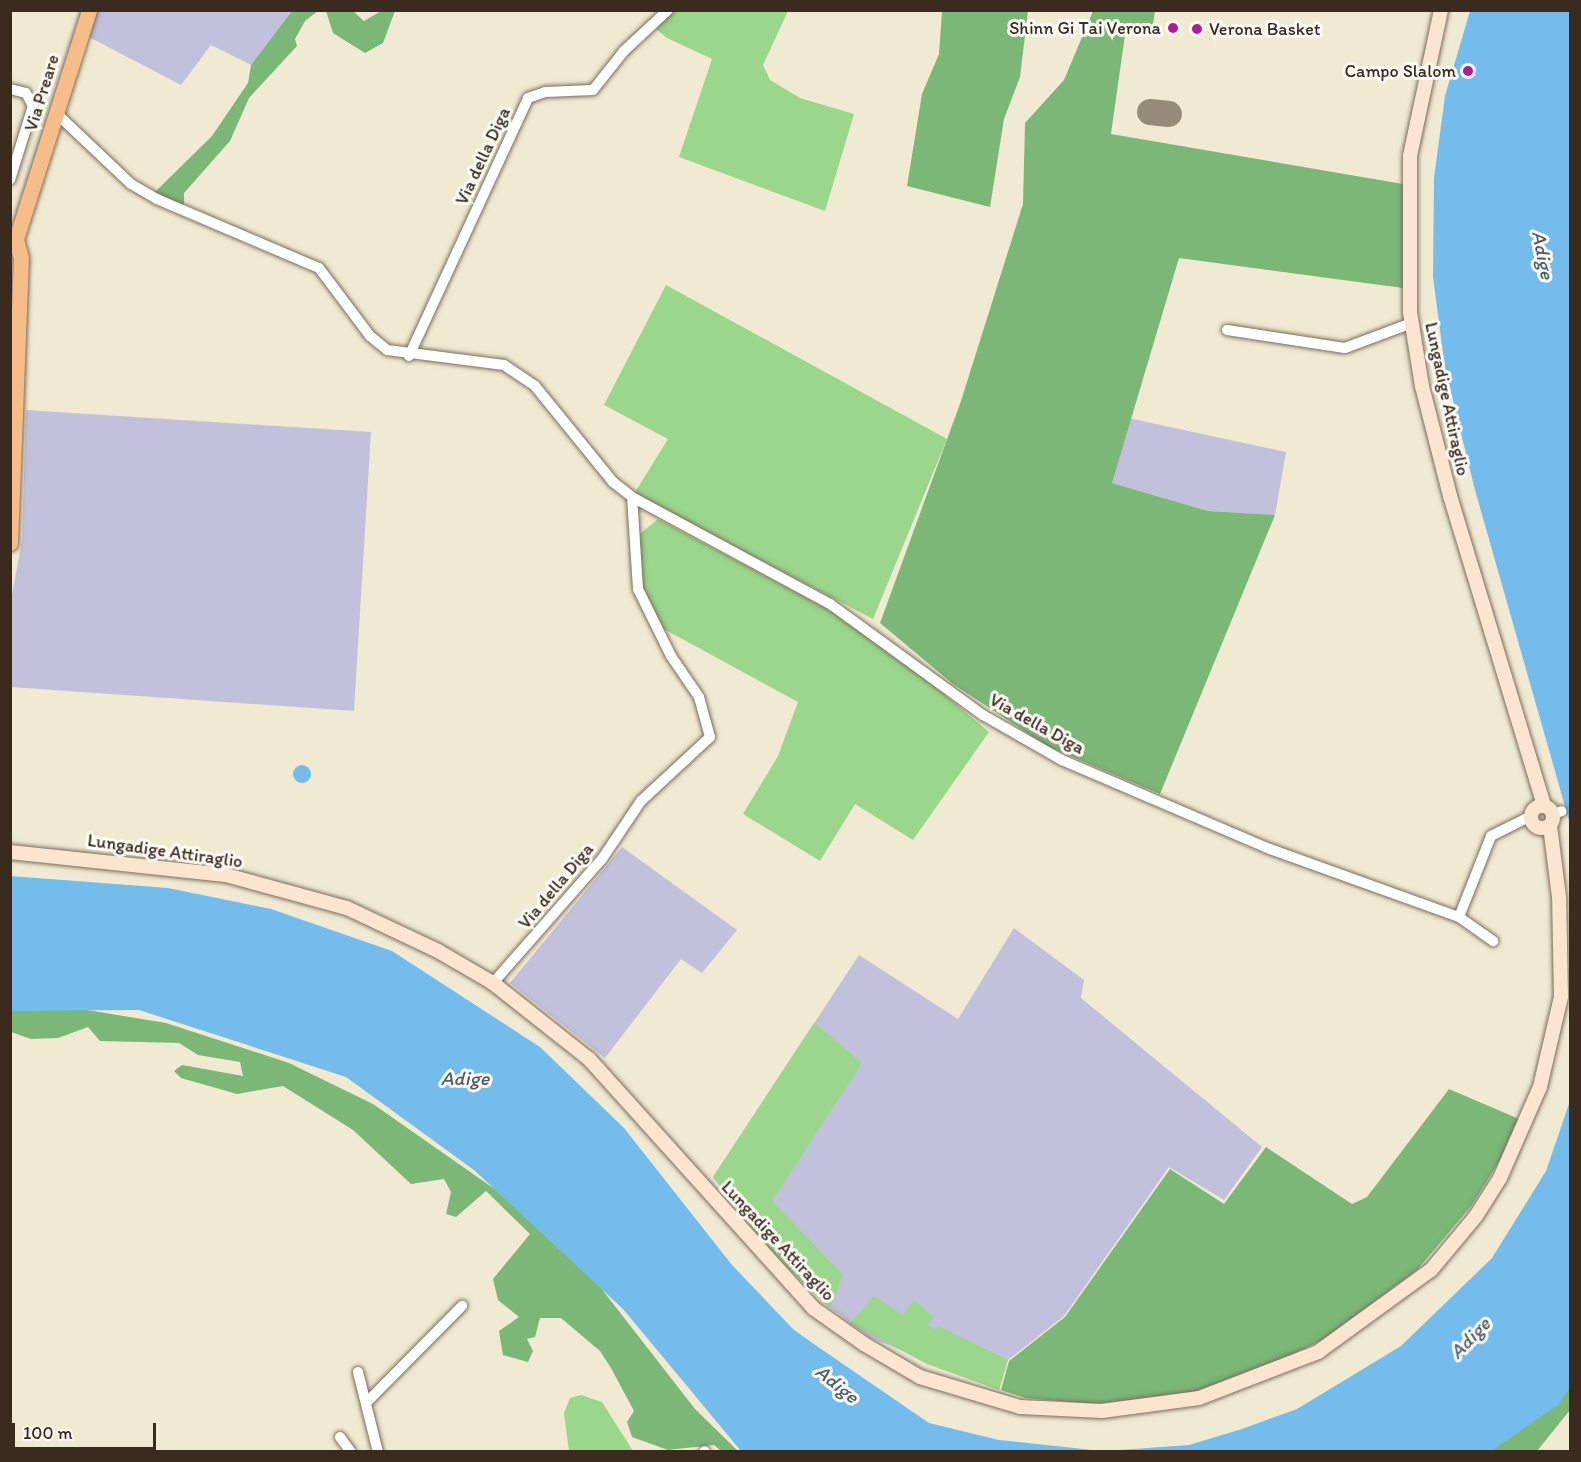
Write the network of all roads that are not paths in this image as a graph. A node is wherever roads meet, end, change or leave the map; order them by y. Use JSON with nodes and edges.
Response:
{"nodes":[{"id":1,"x":88,"y":10,"type":"edge"},
{"id":2,"x":668,"y":10,"type":"edge"},
{"id":3,"x":1441,"y":10,"type":"edge"},
{"id":4,"x":10,"y":89,"type":"edge"},
{"id":5,"x":56,"y":113,"type":"junction"},
{"id":6,"x":10,"y":180,"type":"edge"},
{"id":7,"x":13,"y":245,"type":"edge"},
{"id":8,"x":1412,"y":323,"type":"junction"},
{"id":9,"x":1227,"y":330,"type":"dead end"},
{"id":10,"x":409,"y":356,"type":"junction"},
{"id":11,"x":633,"y":496,"type":"junction"},
{"id":12,"x":10,"y":543,"type":"edge"},
{"id":13,"x":1541,"y":818,"type":"junction"},
{"id":14,"x":10,"y":852,"type":"edge"},
{"id":15,"x":1459,"y":917,"type":"junction"},
{"id":16,"x":1493,"y":941,"type":"dead end"},
{"id":17,"x":493,"y":983,"type":"junction"},
{"id":18,"x":462,"y":1306,"type":"dead end"},
{"id":19,"x":358,"y":1371,"type":"dead end"},
{"id":20,"x":368,"y":1401,"type":"junction"},
{"id":21,"x":340,"y":1437,"type":"dead end"},
{"id":22,"x":351,"y":1452,"type":"edge"},
{"id":23,"x":378,"y":1452,"type":"edge"}],
"edges":[{"from":1,"to":5,"type":"main road","name":"Via Preare"},
{"from":2,"to":10,"type":"street","name":"Via della Diga"},
{"from":3,"to":8,"type":"street","name":"Lungadige Attiraglio"},
{"from":4,"to":6,"type":"street"},
{"from":5,"to":7,"type":"main road","name":"Via Preare"},
{"from":5,"to":10,"type":"street","name":"Via della Diga"},
{"from":7,"to":12,"type":"main road","name":"Via Preare"},
{"from":8,"to":9,"type":"street"},
{"from":8,"to":13,"type":"street","name":"Lungadige Attiraglio"},
{"from":10,"to":11,"type":"street","name":"Via della Diga"},
{"from":11,"to":15,"type":"street","name":"Via della Diga"},
{"from":11,"to":17,"type":"street","name":"Via della Diga"},
{"from":13,"to":15,"type":"street"},
{"from":13,"to":17,"type":"street","name":"Lungadige Attiraglio"},
{"from":14,"to":17,"type":"street","name":"Lungadige Attiraglio"},
{"from":15,"to":16,"type":"street","name":"Via della Diga"},
{"from":18,"to":20,"type":"street"},
{"from":19,"to":20,"type":"street"},
{"from":20,"to":23,"type":"street"},
{"from":21,"to":22,"type":"street"}]}
